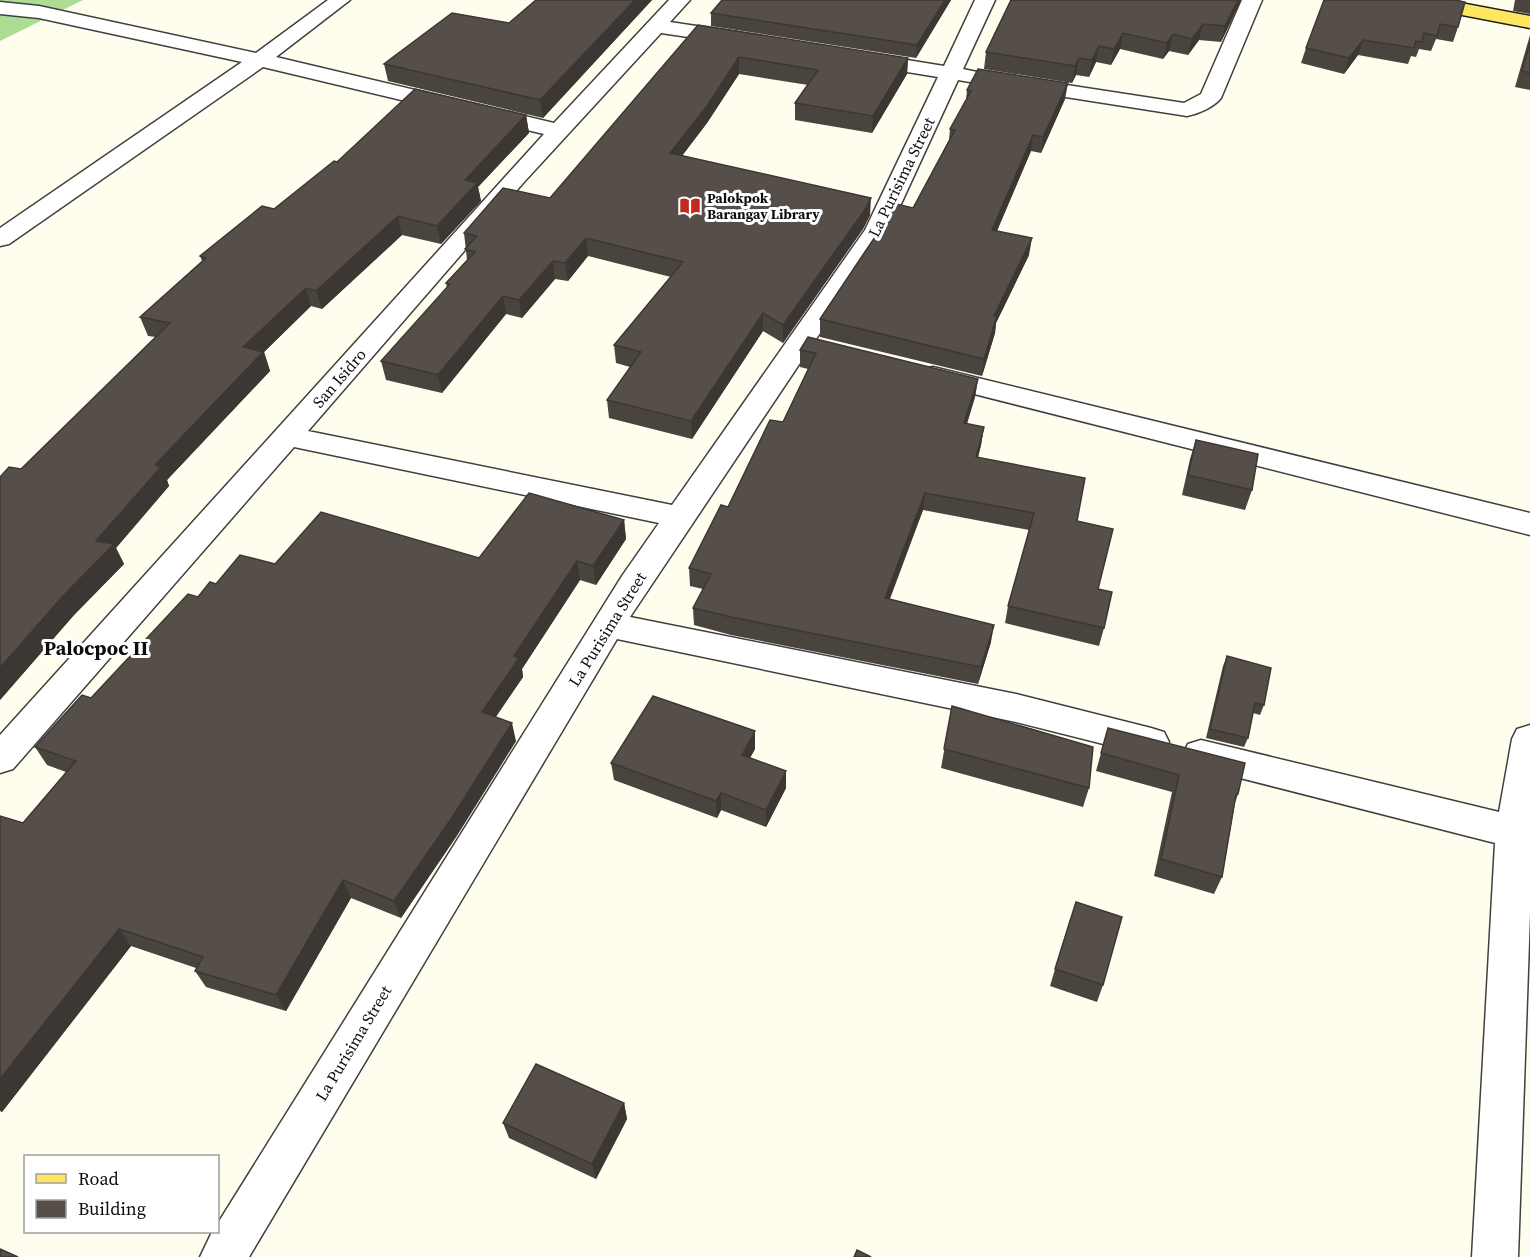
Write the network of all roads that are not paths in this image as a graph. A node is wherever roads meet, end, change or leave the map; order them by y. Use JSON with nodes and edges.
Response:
{"nodes":[{"id":1,"x":340,"y":0,"type":"edge"},
{"id":2,"x":680,"y":0,"type":"edge"},
{"id":3,"x":985,"y":0,"type":"edge"},
{"id":4,"x":1252,"y":0,"type":"edge"},
{"id":5,"x":1415,"y":0,"type":"edge"},
{"id":6,"x":0,"y":8,"type":"edge"},
{"id":7,"x":1530,"y":22,"type":"edge"},
{"id":8,"x":657,"y":26,"type":"junction"},
{"id":9,"x":751,"y":41,"type":"edge"},
{"id":10,"x":845,"y":56,"type":"edge"},
{"id":11,"x":259,"y":60,"type":"junction"},
{"id":12,"x":951,"y":73,"type":"junction"},
{"id":13,"x":559,"y":132,"type":"junction"},
{"id":14,"x":0,"y":239,"type":"edge"},
{"id":15,"x":904,"y":368,"type":"edge"},
{"id":16,"x":288,"y":436,"type":"junction"},
{"id":17,"x":679,"y":518,"type":"junction"},
{"id":18,"x":1530,"y":524,"type":"edge"},
{"id":19,"x":609,"y":625,"type":"junction"},
{"id":20,"x":1530,"y":739,"type":"edge"},
{"id":21,"x":0,"y":759,"type":"edge"},
{"id":22,"x":1522,"y":841,"type":"edge"},
{"id":23,"x":222,"y":1257,"type":"edge"},
{"id":24,"x":1495,"y":1257,"type":"edge"}],
"edges":[{"from":1,"to":11,"type":"street"},
{"from":2,"to":8,"type":"street","name":"San Isidro"},
{"from":3,"to":12,"type":"street","name":"La Purisima Street"},
{"from":4,"to":12,"type":"street"},
{"from":5,"to":7,"type":"main road"},
{"from":6,"to":11,"type":"street"},
{"from":8,"to":9,"type":"street"},
{"from":8,"to":13,"type":"street","name":"San Isidro"},
{"from":10,"to":12,"type":"street"},
{"from":11,"to":13,"type":"street"},
{"from":11,"to":14,"type":"street"},
{"from":12,"to":17,"type":"street","name":"La Purisima Street"},
{"from":13,"to":16,"type":"street","name":"San Isidro"},
{"from":15,"to":18,"type":"street"},
{"from":16,"to":17,"type":"street"},
{"from":16,"to":21,"type":"street","name":"San Isidro"},
{"from":17,"to":19,"type":"street","name":"La Purisima Street"},
{"from":19,"to":22,"type":"street"},
{"from":19,"to":23,"type":"street","name":"La Purisima Street"},
{"from":20,"to":22,"type":"street"},
{"from":22,"to":24,"type":"street"}]}
